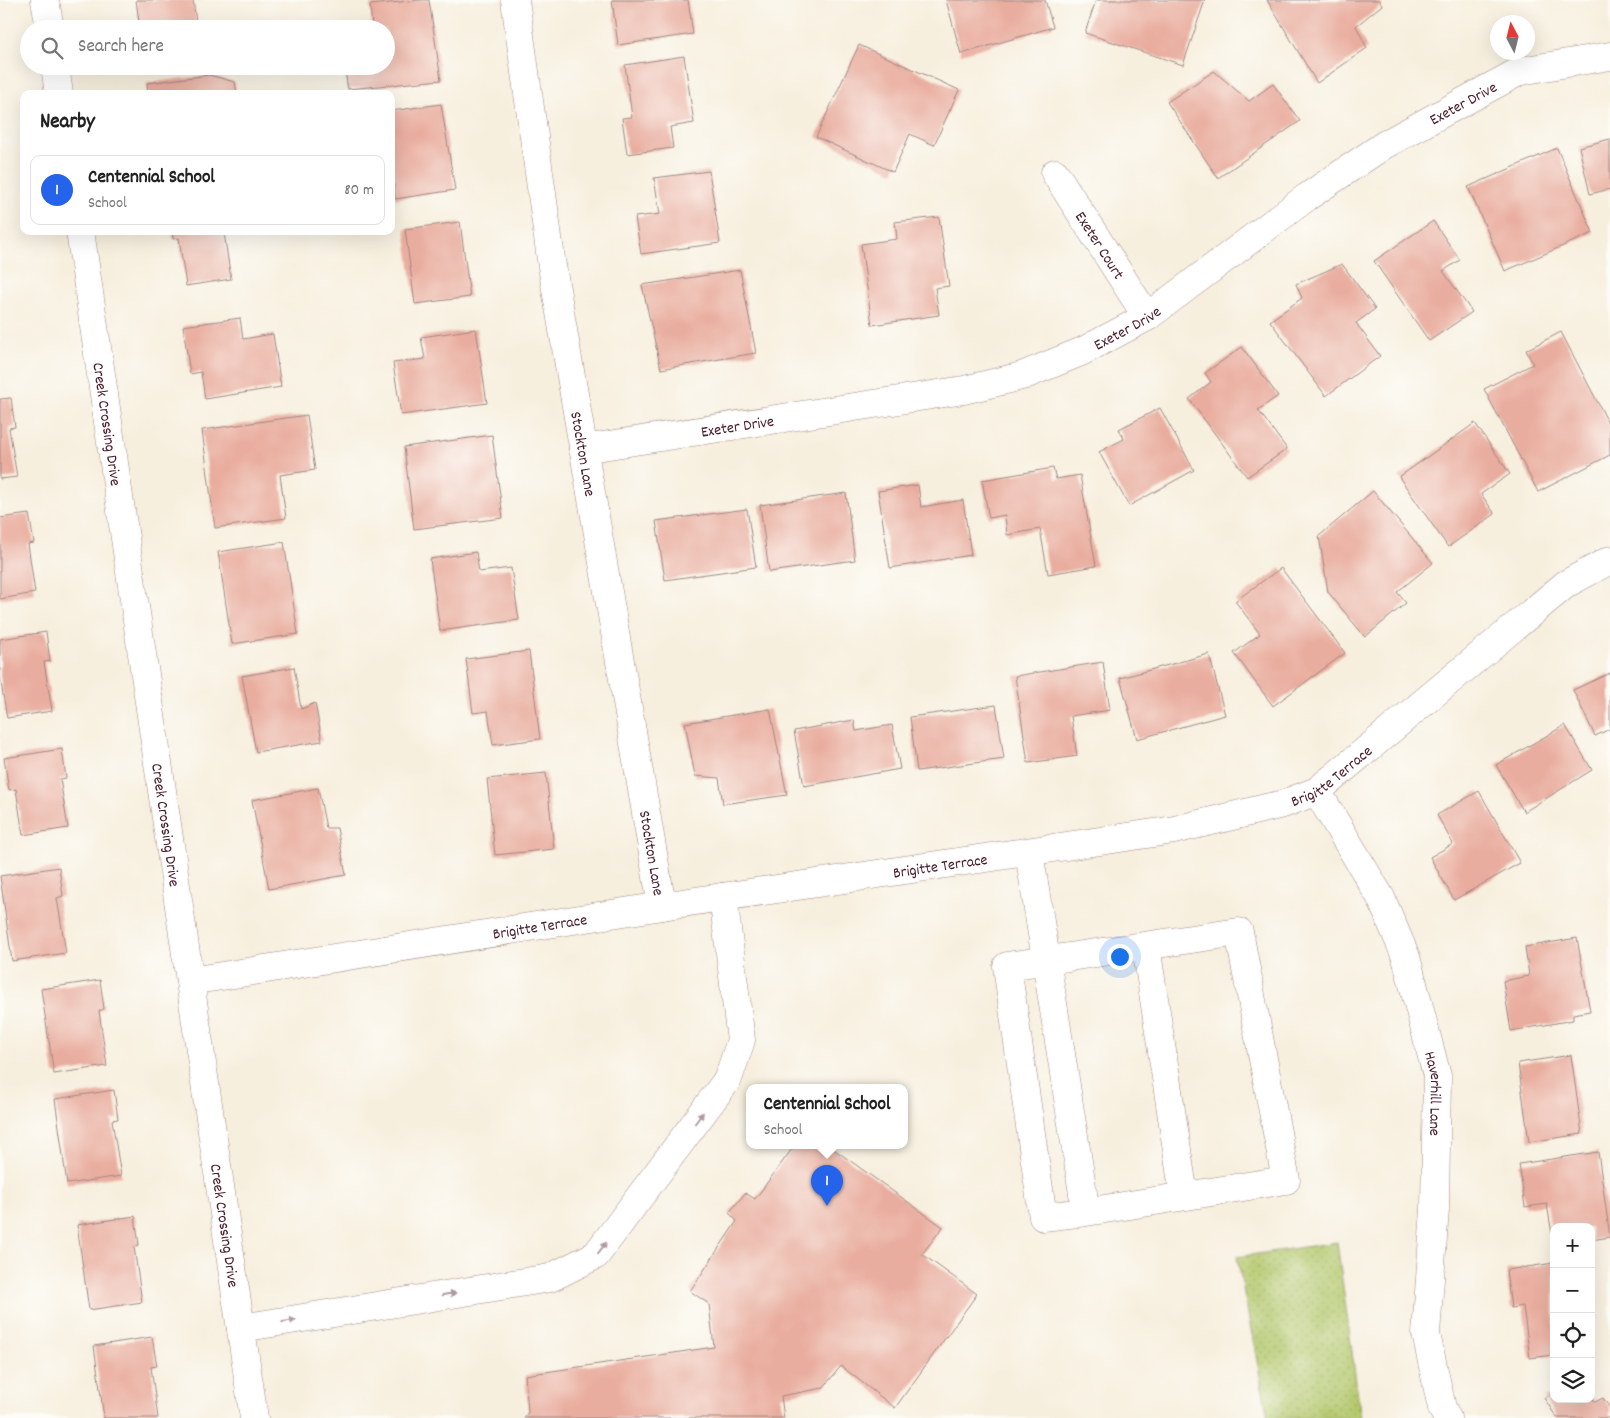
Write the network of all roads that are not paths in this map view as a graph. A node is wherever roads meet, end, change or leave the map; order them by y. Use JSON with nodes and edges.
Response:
{"nodes":[{"id":1,"x":45,"y":0,"type":"edge"},
{"id":2,"x":515,"y":0,"type":"edge"},
{"id":3,"x":48,"y":20,"type":"edge"},
{"id":4,"x":1610,"y":56,"type":"edge"},
{"id":5,"x":56,"y":75,"type":"edge"},
{"id":6,"x":58,"y":90,"type":"edge"},
{"id":7,"x":1055,"y":173,"type":"dead end"},
{"id":8,"x":81,"y":235,"type":"edge"},
{"id":9,"x":1147,"y":317,"type":"junction"},
{"id":10,"x":584,"y":449,"type":"junction"},
{"id":11,"x":1610,"y":560,"type":"edge"},
{"id":12,"x":1317,"y":790,"type":"junction"},
{"id":13,"x":1029,"y":852,"type":"junction"},
{"id":14,"x":723,"y":897,"type":"junction"},
{"id":15,"x":662,"y":906,"type":"junction"},
{"id":16,"x":1146,"y":946,"type":"junction"},
{"id":17,"x":1046,"y":961,"type":"junction"},
{"id":18,"x":190,"y":981,"type":"junction"},
{"id":19,"x":1184,"y":1196,"type":"junction"},
{"id":20,"x":1086,"y":1212,"type":"junction"},
{"id":21,"x":241,"y":1328,"type":"junction"},
{"id":22,"x":254,"y":1418,"type":"edge"},
{"id":23,"x":1447,"y":1418,"type":"edge"}],
"edges":[{"from":1,"to":3,"type":"street"},
{"from":2,"to":10,"type":"street","name":"Stockton Lane"},
{"from":4,"to":9,"type":"street","name":"Exeter Drive"},
{"from":5,"to":6,"type":"street"},
{"from":7,"to":9,"type":"street","name":"Exeter Court"},
{"from":8,"to":18,"type":"street","name":"Creek Crossing Drive"},
{"from":9,"to":10,"type":"street","name":"Exeter Drive"},
{"from":10,"to":15,"type":"street","name":"Stockton Lane"},
{"from":11,"to":12,"type":"street","name":"Brigitte Terrace"},
{"from":12,"to":13,"type":"street","name":"Brigitte Terrace"},
{"from":12,"to":23,"type":"street","name":"Haverhill Lane"},
{"from":13,"to":14,"type":"street","name":"Brigitte Terrace"},
{"from":13,"to":17,"type":"street"},
{"from":14,"to":15,"type":"street","name":"Brigitte Terrace"},
{"from":21,"to":14,"type":"street","one_way":true},
{"from":15,"to":18,"type":"street","name":"Brigitte Terrace"},
{"from":16,"to":17,"type":"street"},
{"from":16,"to":19,"type":"street"},
{"from":16,"to":19,"type":"street"},
{"from":17,"to":20,"type":"street"},
{"from":17,"to":20,"type":"street"},
{"from":18,"to":21,"type":"street","name":"Creek Crossing Drive"},
{"from":19,"to":20,"type":"street"},
{"from":21,"to":22,"type":"street","name":"Creek Crossing Drive"}]}
